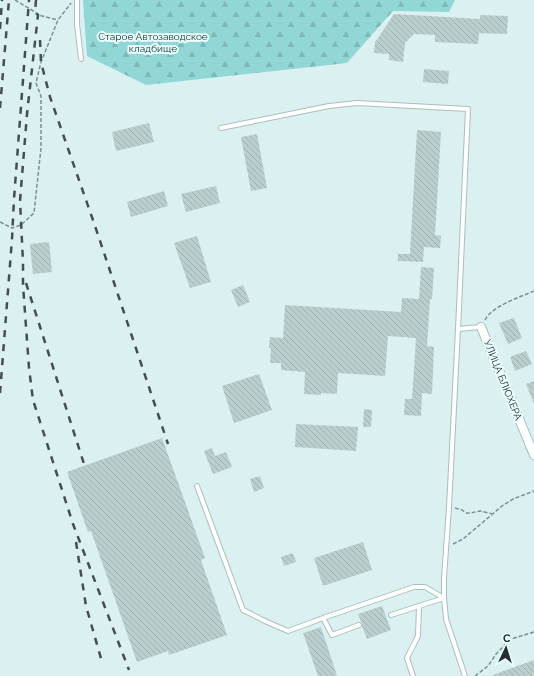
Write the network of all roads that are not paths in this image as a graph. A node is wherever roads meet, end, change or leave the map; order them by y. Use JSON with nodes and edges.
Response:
{"nodes":[{"id":1,"x":78,"y":0,"type":"edge"},
{"id":2,"x":81,"y":59,"type":"dead end"},
{"id":3,"x":221,"y":128,"type":"dead end"},
{"id":4,"x":481,"y":327,"type":"joint"},
{"id":5,"x":458,"y":329,"type":"junction"},
{"id":6,"x":534,"y":455,"type":"edge"},
{"id":7,"x":197,"y":486,"type":"dead end"},
{"id":8,"x":444,"y":598,"type":"junction"},
{"id":9,"x":419,"y":606,"type":"junction"},
{"id":10,"x":391,"y":616,"type":"dead end"},
{"id":11,"x":323,"y":618,"type":"junction"},
{"id":12,"x":359,"y":625,"type":"dead end"},
{"id":13,"x":414,"y":676,"type":"edge"},
{"id":14,"x":465,"y":676,"type":"edge"}],
"edges":[{"from":1,"to":2,"type":"lane"},
{"from":3,"to":5,"type":"lane"},
{"from":4,"to":5,"type":"lane","name":"УЛИЦА БЛЮХЕРА"},
{"from":4,"to":6,"type":"street","name":"УЛИЦА БЛЮХЕРА"},
{"from":5,"to":8,"type":"lane"},
{"from":7,"to":11,"type":"lane"},
{"from":8,"to":9,"type":"lane"},
{"from":8,"to":11,"type":"lane"},
{"from":8,"to":14,"type":"lane"},
{"from":9,"to":10,"type":"lane"},
{"from":9,"to":13,"type":"lane"},
{"from":11,"to":12,"type":"lane"}]}
